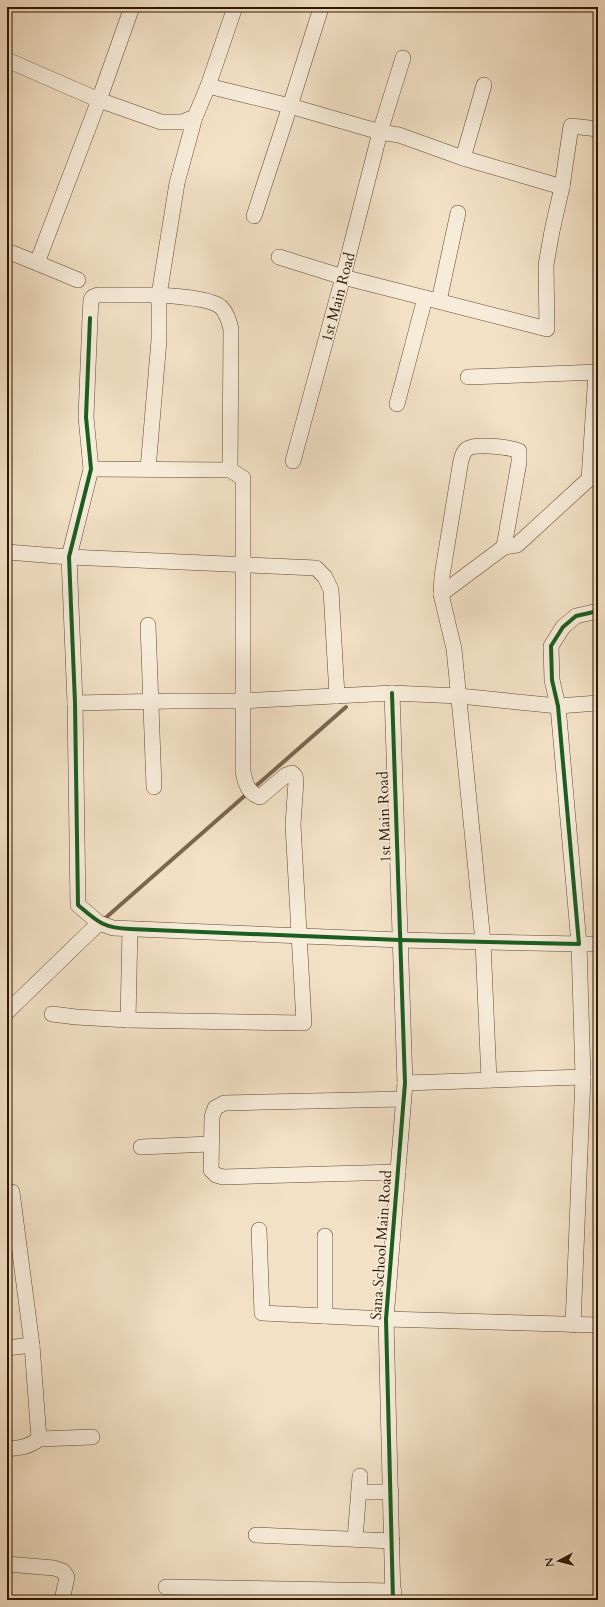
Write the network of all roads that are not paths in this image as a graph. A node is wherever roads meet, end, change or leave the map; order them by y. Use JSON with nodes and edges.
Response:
{"nodes":[{"id":1,"x":132,"y":7,"type":"edge"},
{"id":2,"x":235,"y":7,"type":"edge"},
{"id":3,"x":320,"y":11,"type":"dead end"},
{"id":4,"x":403,"y":58,"type":"dead end"},
{"id":5,"x":7,"y":60,"type":"edge"},
{"id":6,"x":484,"y":85,"type":"dead end"},
{"id":7,"x":208,"y":86,"type":"junction"},
{"id":8,"x":99,"y":100,"type":"junction"},
{"id":9,"x":290,"y":106,"type":"junction"},
{"id":10,"x":195,"y":117,"type":"junction"},
{"id":11,"x":598,"y":129,"type":"edge"},
{"id":12,"x":380,"y":132,"type":"junction"},
{"id":13,"x":463,"y":158,"type":"junction"},
{"id":14,"x":562,"y":187,"type":"junction"},
{"id":15,"x":458,"y":213,"type":"dead end"},
{"id":16,"x":254,"y":216,"type":"dead end"},
{"id":17,"x":7,"y":251,"type":"edge"},
{"id":18,"x":279,"y":257,"type":"dead end"},
{"id":19,"x":37,"y":262,"type":"junction"},
{"id":20,"x":343,"y":277,"type":"junction"},
{"id":21,"x":78,"y":280,"type":"dead end"},
{"id":22,"x":159,"y":295,"type":"junction"},
{"id":23,"x":432,"y":300,"type":"junction"},
{"id":24,"x":597,"y":372,"type":"edge"},
{"id":25,"x":468,"y":377,"type":"dead end"},
{"id":26,"x":397,"y":404,"type":"dead end"},
{"id":27,"x":293,"y":461,"type":"dead end"},
{"id":28,"x":91,"y":469,"type":"junction"},
{"id":29,"x":148,"y":469,"type":"junction"},
{"id":30,"x":230,"y":470,"type":"junction"},
{"id":31,"x":594,"y":480,"type":"edge"},
{"id":32,"x":504,"y":547,"type":"junction"},
{"id":33,"x":7,"y":552,"type":"edge"},
{"id":34,"x":69,"y":557,"type":"junction"},
{"id":35,"x":244,"y":564,"type":"junction"},
{"id":36,"x":442,"y":594,"type":"junction"},
{"id":37,"x":598,"y":611,"type":"edge"},
{"id":38,"x":148,"y":624,"type":"dead end"},
{"id":39,"x":392,"y":693,"type":"junction"},
{"id":40,"x":337,"y":696,"type":"junction"},
{"id":41,"x":459,"y":696,"type":"junction"},
{"id":42,"x":151,"y":701,"type":"junction"},
{"id":43,"x":242,"y":701,"type":"junction"},
{"id":44,"x":75,"y":703,"type":"junction"},
{"id":45,"x":598,"y":703,"type":"edge"},
{"id":46,"x":558,"y":706,"type":"junction"},
{"id":47,"x":154,"y":787,"type":"dead end"},
{"id":48,"x":99,"y":923,"type":"junction"},
{"id":49,"x":130,"y":929,"type":"junction"},
{"id":50,"x":298,"y":936,"type":"junction"},
{"id":51,"x":400,"y":940,"type":"junction"},
{"id":52,"x":483,"y":942,"type":"junction"},
{"id":53,"x":579,"y":944,"type":"junction"},
{"id":54,"x":598,"y":944,"type":"edge"},
{"id":55,"x":7,"y":1012,"type":"edge"},
{"id":56,"x":52,"y":1014,"type":"dead end"},
{"id":57,"x":128,"y":1020,"type":"junction"},
{"id":58,"x":582,"y":1077,"type":"junction"},
{"id":59,"x":489,"y":1080,"type":"junction"},
{"id":60,"x":405,"y":1083,"type":"junction"},
{"id":61,"x":403,"y":1099,"type":"junction"},
{"id":62,"x":210,"y":1144,"type":"junction"},
{"id":63,"x":141,"y":1148,"type":"dead end"},
{"id":64,"x":398,"y":1172,"type":"junction"},
{"id":65,"x":12,"y":1192,"type":"dead end"},
{"id":66,"x":259,"y":1230,"type":"dead end"},
{"id":67,"x":325,"y":1236,"type":"dead end"},
{"id":68,"x":325,"y":1316,"type":"junction"},
{"id":69,"x":386,"y":1319,"type":"junction"},
{"id":70,"x":573,"y":1325,"type":"junction"},
{"id":71,"x":598,"y":1325,"type":"edge"},
{"id":72,"x":32,"y":1345,"type":"junction"},
{"id":73,"x":7,"y":1348,"type":"edge"},
{"id":74,"x":92,"y":1437,"type":"dead end"},
{"id":75,"x":39,"y":1439,"type":"junction"},
{"id":76,"x":7,"y":1449,"type":"edge"},
{"id":77,"x":360,"y":1476,"type":"dead end"},
{"id":78,"x":360,"y":1492,"type":"junction"},
{"id":79,"x":391,"y":1492,"type":"junction"},
{"id":80,"x":256,"y":1535,"type":"dead end"},
{"id":81,"x":355,"y":1539,"type":"junction"},
{"id":82,"x":392,"y":1541,"type":"junction"},
{"id":83,"x":7,"y":1564,"type":"edge"},
{"id":84,"x":166,"y":1587,"type":"dead end"},
{"id":85,"x":393,"y":1596,"type":"edge"},
{"id":86,"x":62,"y":1600,"type":"edge"}],
"edges":[{"from":1,"to":8,"type":"street"},
{"from":2,"to":7,"type":"street"},
{"from":3,"to":9,"type":"street"},
{"from":4,"to":12,"type":"street","name":"1st Main Road"},
{"from":5,"to":8,"type":"street"},
{"from":6,"to":13,"type":"street"},
{"from":7,"to":9,"type":"street"},
{"from":7,"to":10,"type":"street"},
{"from":8,"to":10,"type":"street"},
{"from":8,"to":19,"type":"street"},
{"from":9,"to":12,"type":"street"},
{"from":9,"to":16,"type":"street"},
{"from":10,"to":22,"type":"street"},
{"from":11,"to":14,"type":"street"},
{"from":12,"to":13,"type":"street"},
{"from":12,"to":20,"type":"street","name":"1st Main Road"},
{"from":13,"to":14,"type":"street"},
{"from":14,"to":23,"type":"street"},
{"from":15,"to":23,"type":"street"},
{"from":17,"to":19,"type":"street"},
{"from":18,"to":20,"type":"street"},
{"from":19,"to":21,"type":"street"},
{"from":20,"to":23,"type":"street"},
{"from":20,"to":27,"type":"street","name":"1st Main Road"},
{"from":22,"to":28,"type":"street"},
{"from":22,"to":29,"type":"street"},
{"from":22,"to":30,"type":"street"},
{"from":23,"to":26,"type":"street"},
{"from":24,"to":25,"type":"street"},
{"from":24,"to":31,"type":"street"},
{"from":28,"to":29,"type":"street"},
{"from":28,"to":34,"type":"street"},
{"from":29,"to":30,"type":"street"},
{"from":30,"to":35,"type":"street"},
{"from":31,"to":32,"type":"street"},
{"from":32,"to":36,"type":"street"},
{"from":32,"to":36,"type":"street"},
{"from":33,"to":34,"type":"street"},
{"from":34,"to":35,"type":"street"},
{"from":34,"to":44,"type":"street"},
{"from":35,"to":40,"type":"street"},
{"from":35,"to":43,"type":"street"},
{"from":36,"to":41,"type":"street"},
{"from":37,"to":46,"type":"street"},
{"from":38,"to":42,"type":"street"},
{"from":39,"to":40,"type":"street"},
{"from":39,"to":41,"type":"street"},
{"from":39,"to":51,"type":"street","name":"1st Main Road"},
{"from":40,"to":43,"type":"street"},
{"from":41,"to":46,"type":"street"},
{"from":41,"to":52,"type":"street"},
{"from":42,"to":43,"type":"street"},
{"from":42,"to":44,"type":"street"},
{"from":42,"to":47,"type":"street"},
{"from":43,"to":50,"type":"street"},
{"from":44,"to":48,"type":"street"},
{"from":45,"to":46,"type":"street"},
{"from":46,"to":53,"type":"street"},
{"from":48,"to":49,"type":"street"},
{"from":48,"to":55,"type":"street"},
{"from":49,"to":50,"type":"street"},
{"from":49,"to":57,"type":"street"},
{"from":50,"to":51,"type":"street"},
{"from":50,"to":57,"type":"street"},
{"from":51,"to":52,"type":"street"},
{"from":51,"to":60,"type":"street","name":"Sana School Main Road"},
{"from":52,"to":53,"type":"street"},
{"from":52,"to":59,"type":"street"},
{"from":53,"to":54,"type":"street"},
{"from":53,"to":58,"type":"street"},
{"from":56,"to":57,"type":"street"},
{"from":58,"to":59,"type":"street"},
{"from":58,"to":70,"type":"street"},
{"from":59,"to":60,"type":"street"},
{"from":60,"to":61,"type":"street","name":"Sana School Main Road"},
{"from":61,"to":62,"type":"street"},
{"from":61,"to":64,"type":"street","name":"Sana School Main Road"},
{"from":62,"to":63,"type":"street"},
{"from":62,"to":64,"type":"street"},
{"from":64,"to":69,"type":"street","name":"Sana School Main Road"},
{"from":65,"to":72,"type":"street"},
{"from":66,"to":68,"type":"street"},
{"from":67,"to":68,"type":"street"},
{"from":68,"to":69,"type":"street"},
{"from":69,"to":70,"type":"street"},
{"from":69,"to":79,"type":"street","name":"Sana School Main Road"},
{"from":70,"to":71,"type":"street"},
{"from":72,"to":73,"type":"street"},
{"from":72,"to":75,"type":"street"},
{"from":74,"to":75,"type":"street"},
{"from":75,"to":76,"type":"street"},
{"from":77,"to":78,"type":"street"},
{"from":78,"to":79,"type":"street"},
{"from":78,"to":81,"type":"street"},
{"from":79,"to":82,"type":"street","name":"Sana School Main Road"},
{"from":80,"to":81,"type":"street"},
{"from":81,"to":82,"type":"street"},
{"from":82,"to":85,"type":"street","name":"Sana School Main Road"},
{"from":83,"to":86,"type":"street"},
{"from":84,"to":85,"type":"street"}]}
